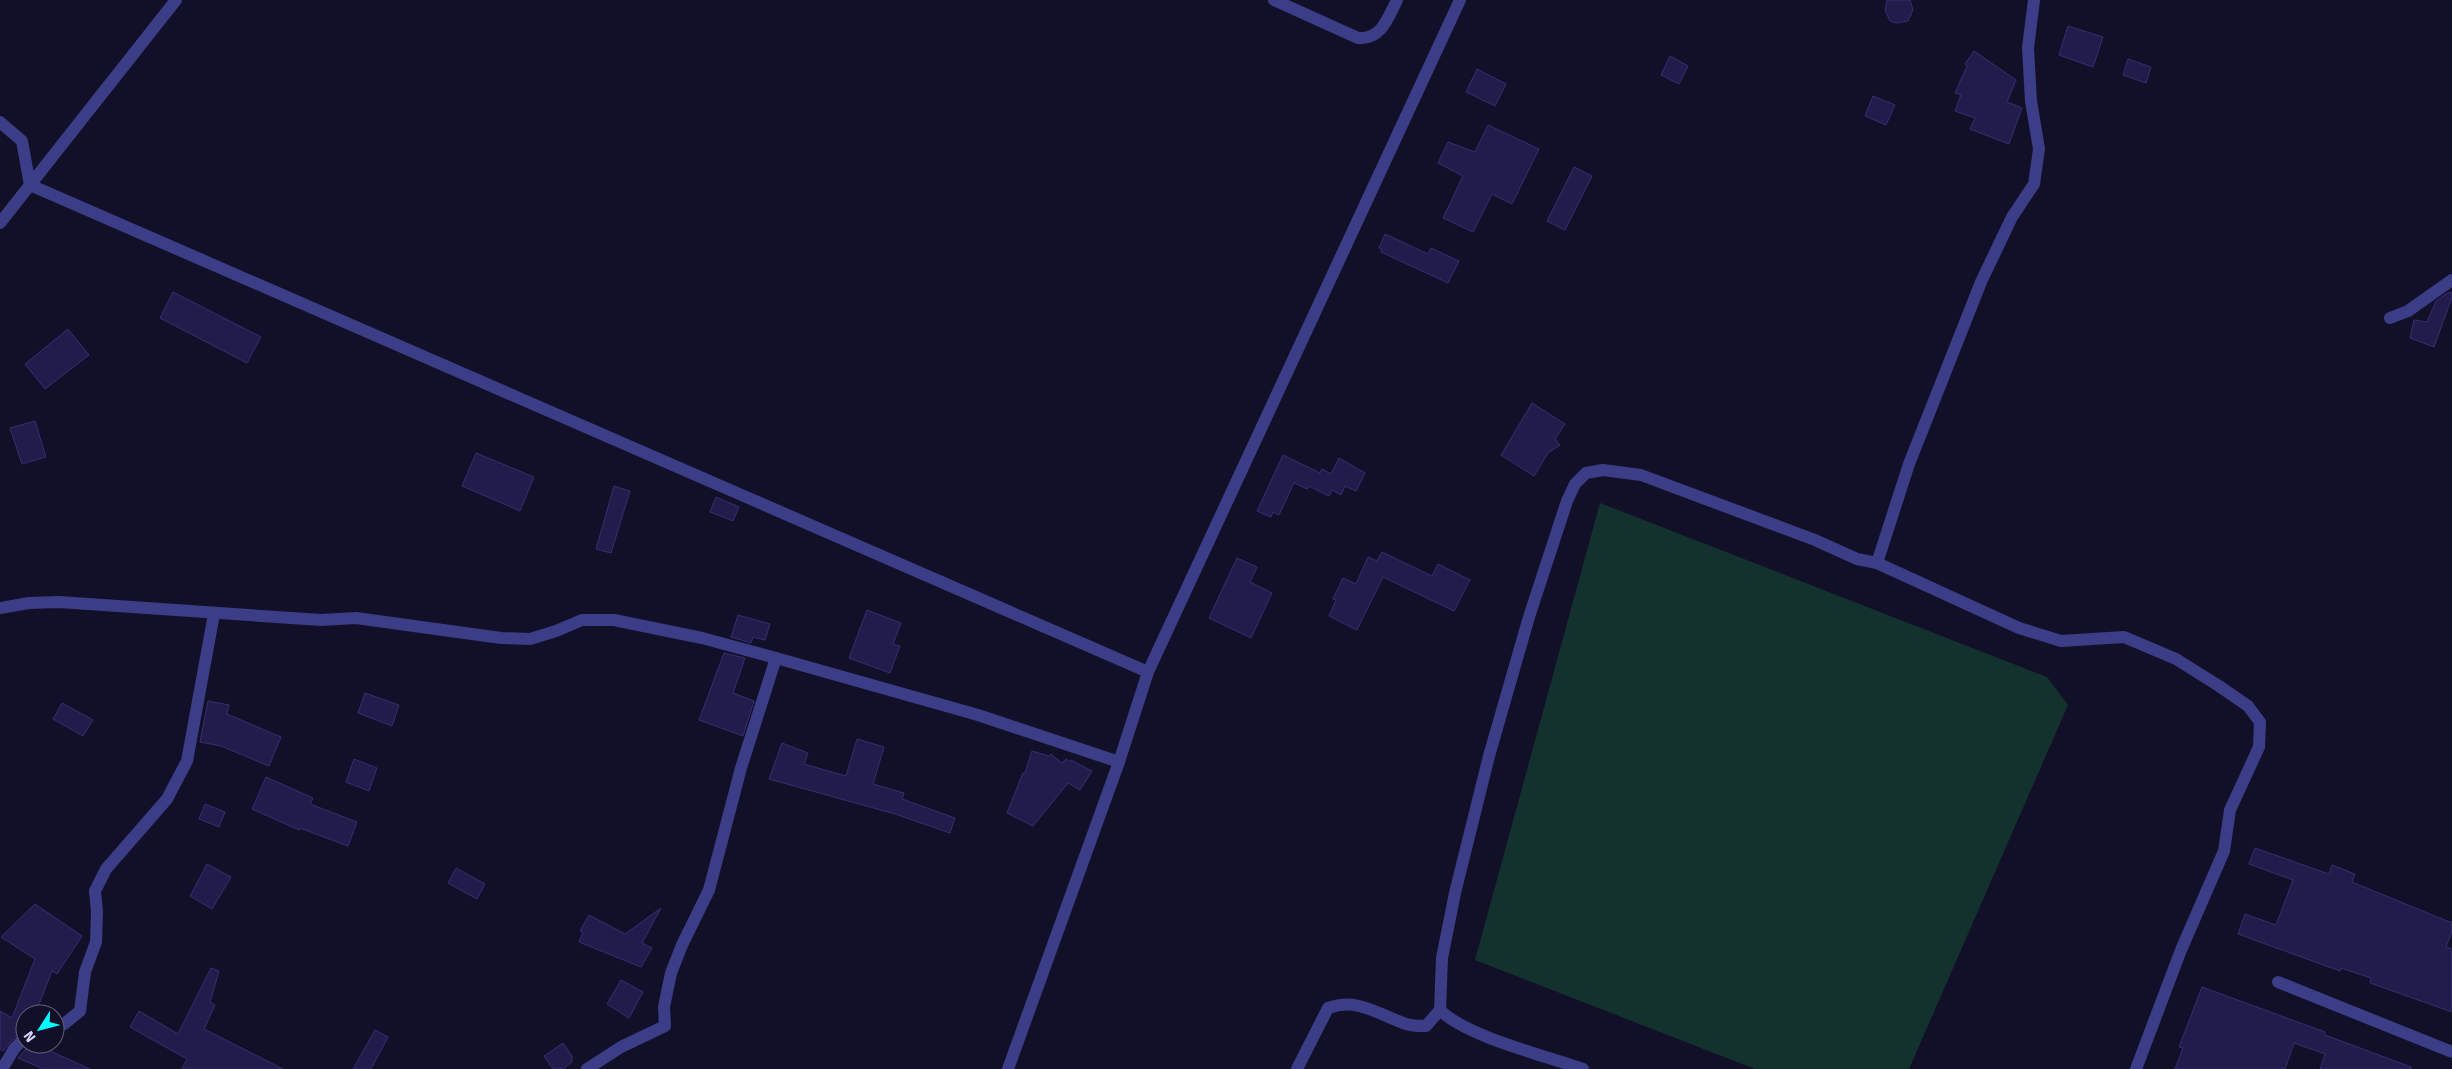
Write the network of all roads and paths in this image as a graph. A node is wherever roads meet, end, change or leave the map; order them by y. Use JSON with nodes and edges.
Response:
{"nodes":[{"id":1,"x":176,"y":0,"type":"edge"},
{"id":2,"x":1274,"y":0,"type":"edge"},
{"id":3,"x":1397,"y":0,"type":"edge"},
{"id":4,"x":1460,"y":0,"type":"edge"},
{"id":5,"x":2034,"y":0,"type":"edge"},
{"id":6,"x":0,"y":122,"type":"edge"},
{"id":7,"x":30,"y":185,"type":"junction"},
{"id":8,"x":0,"y":223,"type":"edge"},
{"id":9,"x":2452,"y":280,"type":"edge"},
{"id":10,"x":2390,"y":318,"type":"dead end"},
{"id":11,"x":1877,"y":563,"type":"junction"},
{"id":12,"x":0,"y":608,"type":"edge"},
{"id":13,"x":214,"y":614,"type":"junction"},
{"id":14,"x":776,"y":658,"type":"junction"},
{"id":15,"x":1148,"y":672,"type":"junction"},
{"id":16,"x":1119,"y":762,"type":"junction"},
{"id":17,"x":2278,"y":982,"type":"dead end"},
{"id":18,"x":1440,"y":1010,"type":"junction"},
{"id":19,"x":65,"y":1023,"type":"edge"},
{"id":20,"x":15,"y":1048,"type":"edge"},
{"id":21,"x":2452,"y":1052,"type":"edge"},
{"id":22,"x":2,"y":1069,"type":"edge"},
{"id":23,"x":587,"y":1069,"type":"edge"},
{"id":24,"x":1008,"y":1069,"type":"edge"},
{"id":25,"x":1297,"y":1069,"type":"edge"},
{"id":26,"x":1583,"y":1069,"type":"edge"},
{"id":27,"x":2136,"y":1069,"type":"edge"}],
"edges":[{"from":1,"to":7,"type":"street"},
{"from":2,"to":3,"type":"street"},
{"from":4,"to":15,"type":"street"},
{"from":5,"to":11,"type":"street"},
{"from":6,"to":7,"type":"street"},
{"from":7,"to":8,"type":"street"},
{"from":7,"to":15,"type":"street"},
{"from":9,"to":10,"type":"street"},
{"from":11,"to":18,"type":"street"},
{"from":11,"to":27,"type":"street"},
{"from":12,"to":13,"type":"street"},
{"from":13,"to":14,"type":"street"},
{"from":13,"to":19,"type":"street"},
{"from":14,"to":16,"type":"street"},
{"from":14,"to":23,"type":"street"},
{"from":15,"to":16,"type":"street"},
{"from":16,"to":24,"type":"street"},
{"from":17,"to":21,"type":"street"},
{"from":18,"to":25,"type":"street"},
{"from":18,"to":26,"type":"street"},
{"from":20,"to":22,"type":"street"}]}
